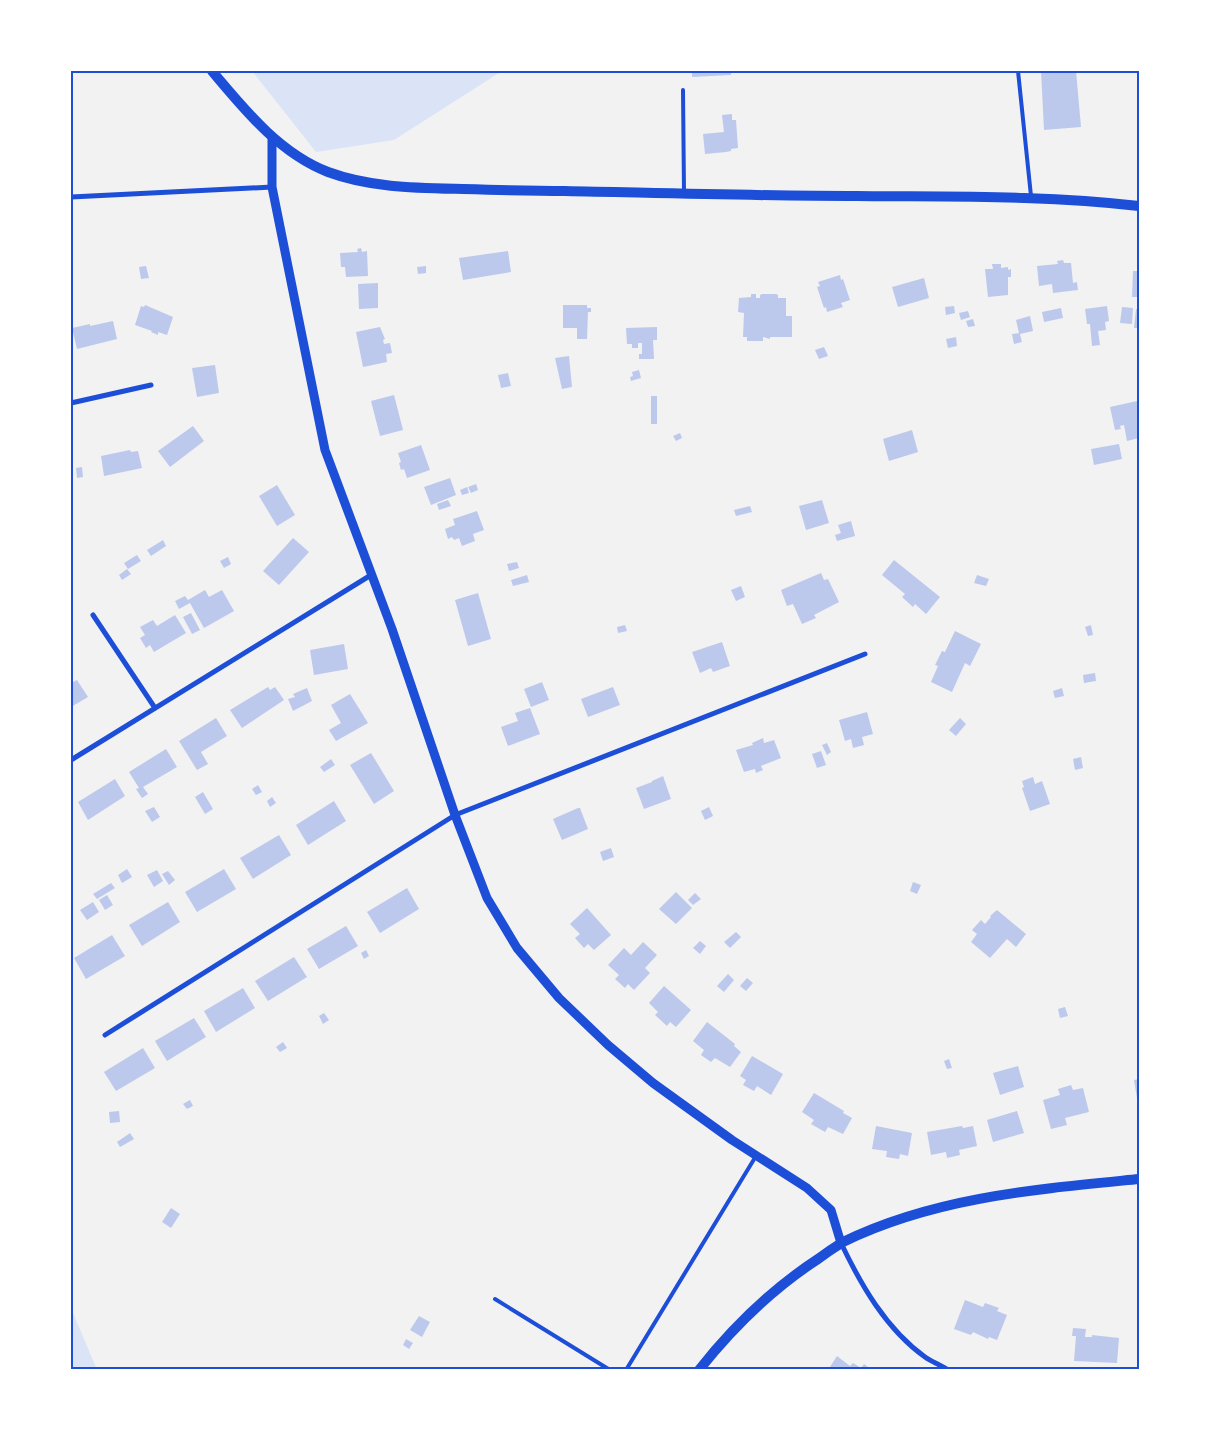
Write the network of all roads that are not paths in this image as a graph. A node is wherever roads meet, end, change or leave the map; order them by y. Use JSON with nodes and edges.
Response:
{"nodes":[{"id":1,"x":212,"y":71,"type":"edge"},
{"id":2,"x":1018,"y":71,"type":"edge"},
{"id":3,"x":683,"y":90,"type":"dead end"},
{"id":4,"x":272,"y":137,"type":"junction"},
{"id":5,"x":272,"y":186,"type":"junction"},
{"id":6,"x":684,"y":194,"type":"junction"},
{"id":7,"x":71,"y":198,"type":"edge"},
{"id":8,"x":1031,"y":199,"type":"junction"},
{"id":9,"x":1139,"y":206,"type":"edge"},
{"id":10,"x":151,"y":385,"type":"dead end"},
{"id":11,"x":71,"y":403,"type":"edge"},
{"id":12,"x":371,"y":575,"type":"junction"},
{"id":13,"x":94,"y":615,"type":"dead end"},
{"id":14,"x":865,"y":654,"type":"dead end"},
{"id":15,"x":155,"y":708,"type":"junction"},
{"id":16,"x":71,"y":760,"type":"edge"},
{"id":17,"x":455,"y":815,"type":"junction"},
{"id":18,"x":105,"y":1035,"type":"dead end"},
{"id":19,"x":756,"y":1156,"type":"junction"},
{"id":20,"x":1139,"y":1179,"type":"edge"},
{"id":21,"x":841,"y":1243,"type":"junction"},
{"id":22,"x":494,"y":1299,"type":"dead end"},
{"id":23,"x":610,"y":1370,"type":"edge"},
{"id":24,"x":626,"y":1370,"type":"edge"},
{"id":25,"x":699,"y":1370,"type":"edge"},
{"id":26,"x":948,"y":1370,"type":"edge"}],
"edges":[{"from":1,"to":4,"type":"main road"},
{"from":2,"to":8,"type":"lane"},
{"from":3,"to":6,"type":"lane"},
{"from":4,"to":5,"type":"street"},
{"from":4,"to":6,"type":"main road"},
{"from":5,"to":7,"type":"street"},
{"from":5,"to":12,"type":"street"},
{"from":6,"to":8,"type":"main road"},
{"from":8,"to":9,"type":"main road"},
{"from":10,"to":11,"type":"street"},
{"from":12,"to":15,"type":"street"},
{"from":12,"to":17,"type":"street"},
{"from":13,"to":15,"type":"street"},
{"from":14,"to":17,"type":"street"},
{"from":15,"to":16,"type":"street"},
{"from":17,"to":18,"type":"street"},
{"from":17,"to":19,"type":"street"},
{"from":19,"to":21,"type":"street"},
{"from":19,"to":24,"type":"lane"},
{"from":20,"to":21,"type":"main road"},
{"from":21,"to":25,"type":"main road"},
{"from":21,"to":26,"type":"street"},
{"from":22,"to":23,"type":"lane"}]}
